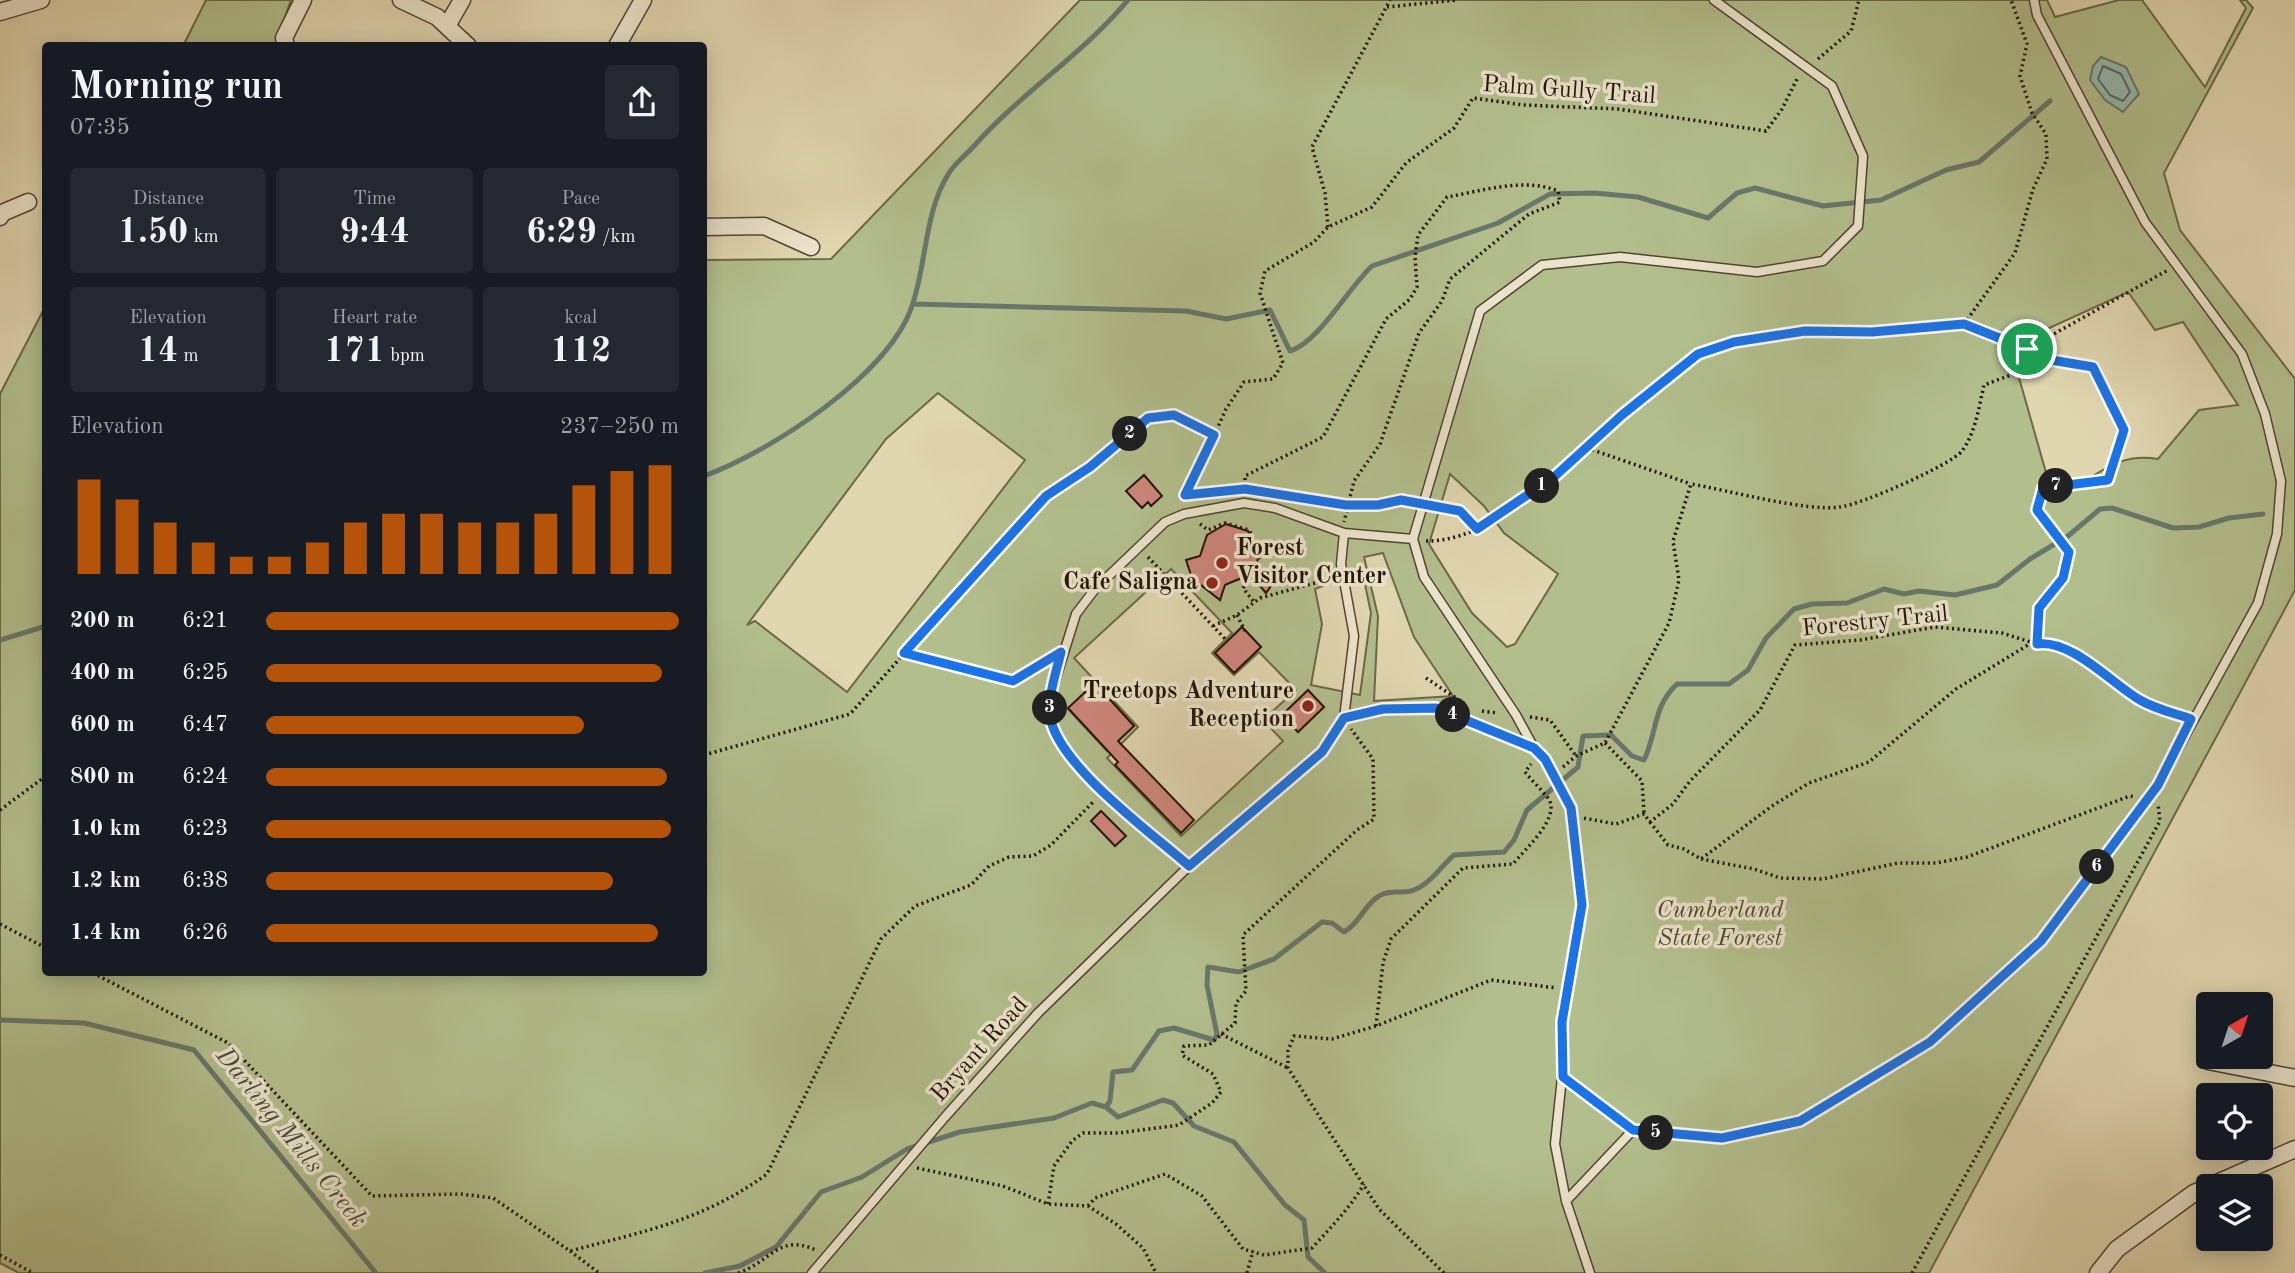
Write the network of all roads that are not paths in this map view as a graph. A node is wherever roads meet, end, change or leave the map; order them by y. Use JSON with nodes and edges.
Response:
{"nodes":[{"id":1,"x":41,"y":0,"type":"edge"},
{"id":2,"x":303,"y":0,"type":"edge"},
{"id":3,"x":401,"y":0,"type":"edge"},
{"id":4,"x":462,"y":0,"type":"edge"},
{"id":5,"x":643,"y":0,"type":"edge"},
{"id":6,"x":1714,"y":0,"type":"edge"},
{"id":7,"x":2034,"y":0,"type":"edge"},
{"id":8,"x":0,"y":12,"type":"edge"},
{"id":9,"x":447,"y":26,"type":"junction"},
{"id":10,"x":285,"y":42,"type":"edge"},
{"id":11,"x":463,"y":42,"type":"edge"},
{"id":12,"x":619,"y":42,"type":"edge"},
{"id":13,"x":28,"y":202,"type":"dead end"},
{"id":14,"x":1,"y":213,"type":"edge"},
{"id":15,"x":707,"y":227,"type":"edge"},
{"id":16,"x":811,"y":247,"type":"dead end"},
{"id":17,"x":1344,"y":533,"type":"junction"},
{"id":18,"x":1413,"y":540,"type":"junction"},
{"id":19,"x":1061,"y":652,"type":"junction"},
{"id":20,"x":964,"y":670,"type":"road end"},
{"id":21,"x":1344,"y":718,"type":"junction"},
{"id":22,"x":1534,"y":748,"type":"junction"},
{"id":23,"x":1189,"y":866,"type":"junction"},
{"id":24,"x":2249,"y":1069,"type":"edge"},
{"id":25,"x":1563,"y":1077,"type":"junction"},
{"id":26,"x":2295,"y":1078,"type":"edge"},
{"id":27,"x":1633,"y":1130,"type":"junction"},
{"id":28,"x":2295,"y":1149,"type":"edge"},
{"id":29,"x":2238,"y":1174,"type":"edge"},
{"id":30,"x":2196,"y":1192,"type":"edge"},
{"id":31,"x":1566,"y":1201,"type":"junction"},
{"id":32,"x":812,"y":1273,"type":"edge"},
{"id":33,"x":1590,"y":1273,"type":"edge"},
{"id":34,"x":2098,"y":1273,"type":"edge"}],
"edges":[{"from":1,"to":8,"type":"street"},
{"from":2,"to":10,"type":"street"},
{"from":3,"to":9,"type":"street"},
{"from":4,"to":9,"type":"street"},
{"from":5,"to":12,"type":"street"},
{"from":6,"to":18,"type":"lane"},
{"from":7,"to":27,"type":"lane"},
{"from":9,"to":11,"type":"street"},
{"from":13,"to":14,"type":"street"},
{"from":15,"to":16,"type":"street"},
{"from":17,"to":18,"type":"lane"},
{"from":17,"to":19,"type":"lane"},
{"from":17,"to":21,"type":"lane"},
{"from":18,"to":22,"type":"lane"},
{"from":19,"to":20,"type":"lane"},
{"from":19,"to":23,"type":"lane"},
{"from":21,"to":22,"type":"lane"},
{"from":21,"to":23,"type":"lane","name":"Bryant Road"},
{"from":22,"to":25,"type":"lane"},
{"from":23,"to":32,"type":"lane","name":"Bryant Road"},
{"from":24,"to":26,"type":"street"},
{"from":25,"to":27,"type":"lane"},
{"from":25,"to":31,"type":"lane"},
{"from":27,"to":31,"type":"lane"},
{"from":28,"to":29,"type":"street"},
{"from":30,"to":34,"type":"street"},
{"from":31,"to":33,"type":"lane"}]}
